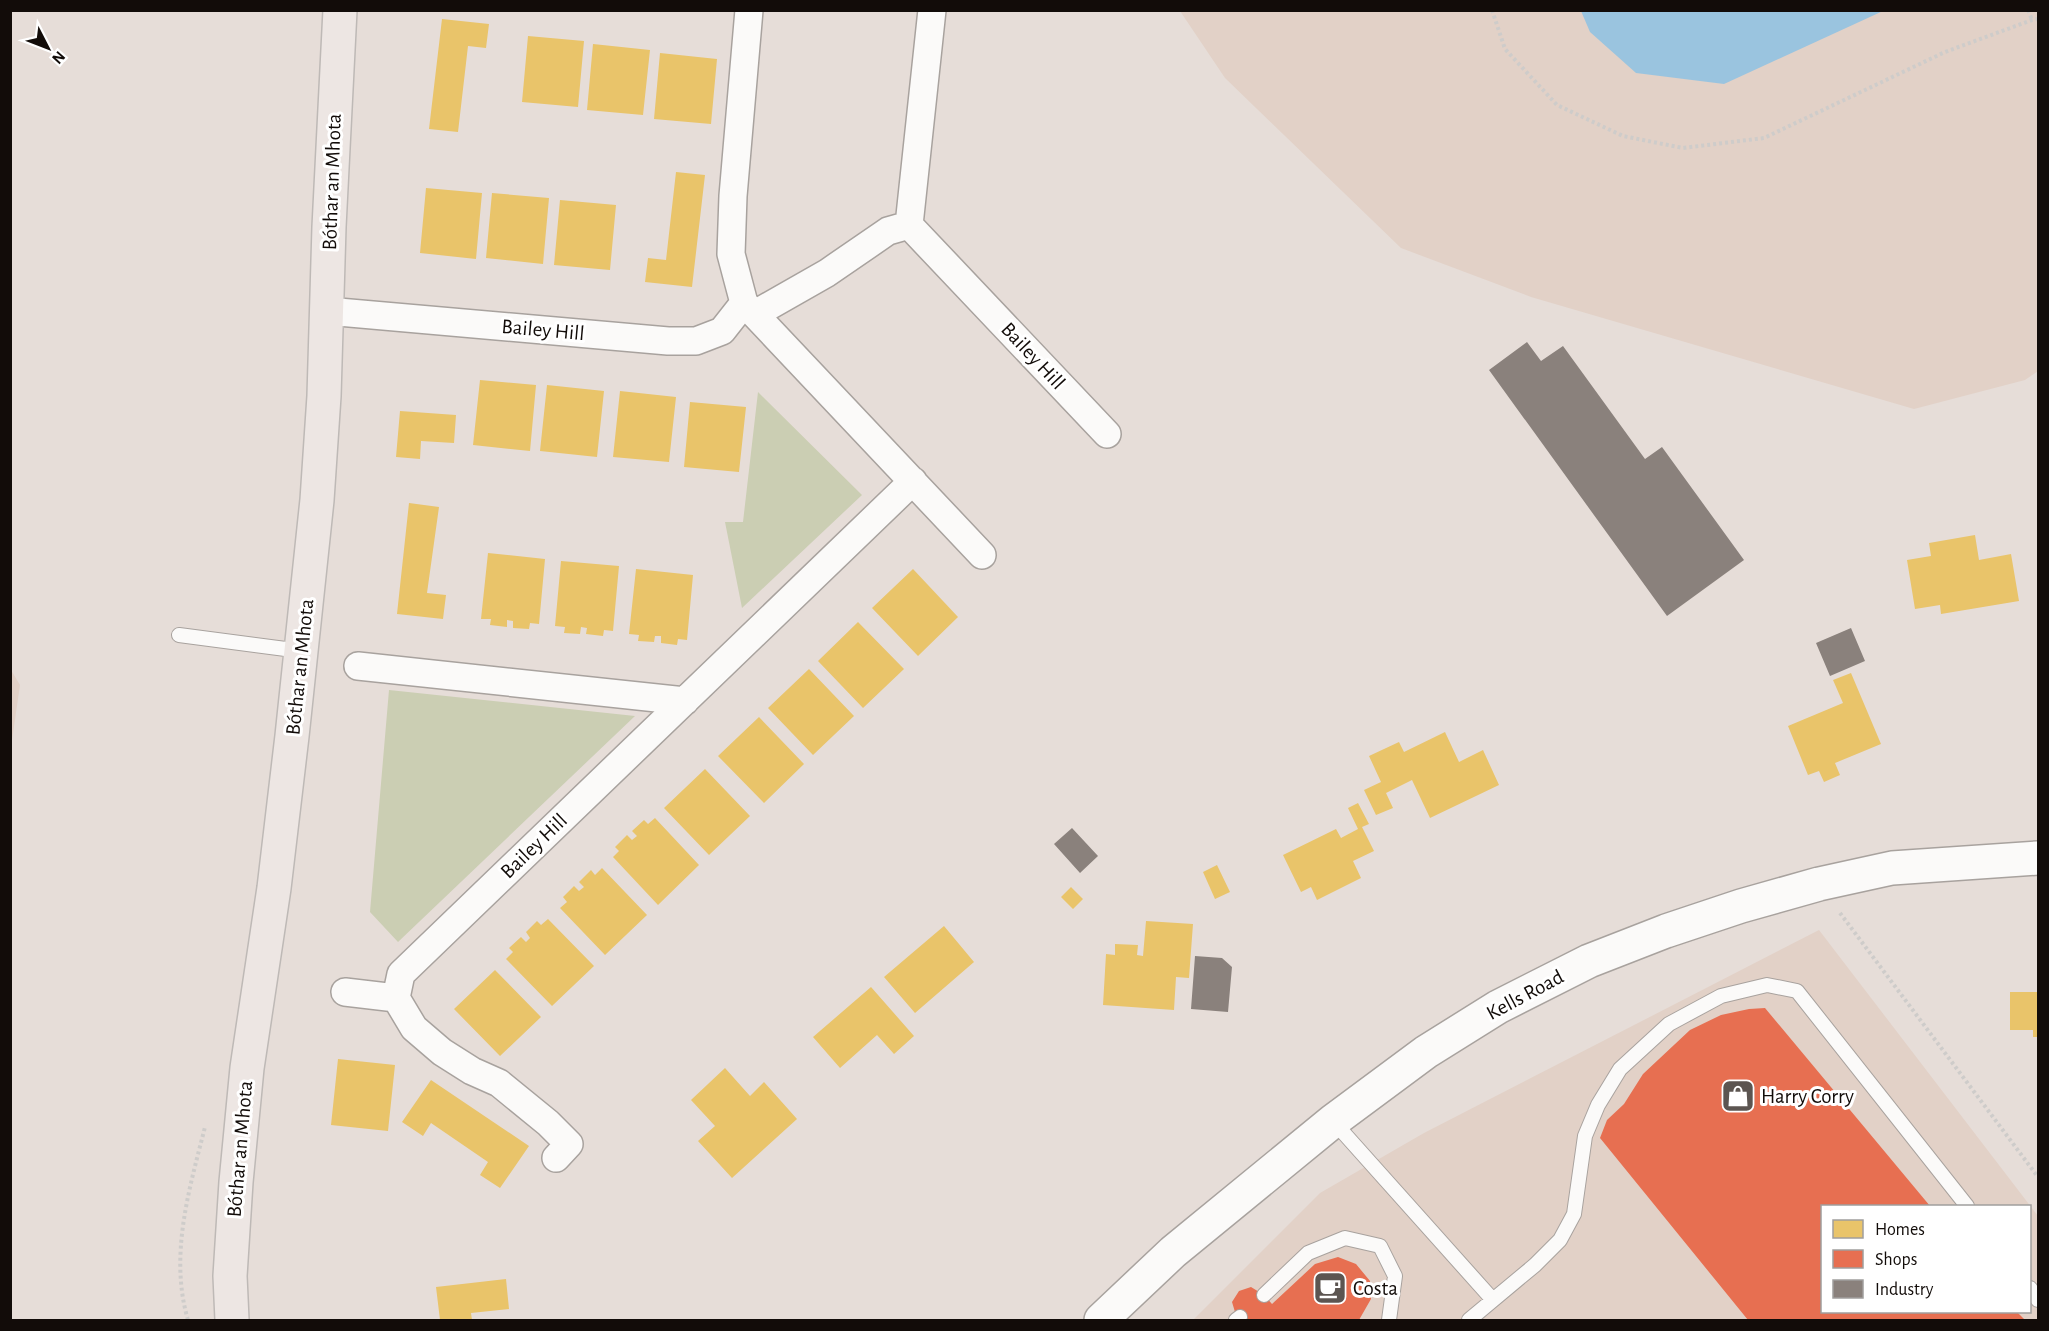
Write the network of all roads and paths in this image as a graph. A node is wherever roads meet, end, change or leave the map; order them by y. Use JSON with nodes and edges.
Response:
{"nodes":[{"id":1,"x":340,"y":10,"type":"edge"},
{"id":2,"x":749,"y":10,"type":"edge"},
{"id":3,"x":932,"y":10,"type":"edge"},
{"id":4,"x":1492,"y":10,"type":"edge"},
{"id":5,"x":2028,"y":10,"type":"edge"},
{"id":6,"x":2038,"y":19,"type":"edge"},
{"id":7,"x":2032,"y":20,"type":"junction"},
{"id":8,"x":909,"y":225,"type":"junction"},
{"id":9,"x":750,"y":308,"type":"junction"},
{"id":10,"x":327,"y":311,"type":"junction"},
{"id":11,"x":1107,"y":434,"type":"dead end"},
{"id":12,"x":913,"y":481,"type":"junction"},
{"id":13,"x":982,"y":555,"type":"dead end"},
{"id":14,"x":179,"y":635,"type":"dead end"},
{"id":15,"x":302,"y":651,"type":"junction"},
{"id":16,"x":358,"y":666,"type":"dead end"},
{"id":17,"x":685,"y":701,"type":"junction"},
{"id":18,"x":2038,"y":858,"type":"edge"},
{"id":19,"x":1838,"y":910,"type":"dead end"},
{"id":20,"x":345,"y":992,"type":"dead end"},
{"id":21,"x":396,"y":998,"type":"junction"},
{"id":22,"x":1333,"y":1121,"type":"junction"},
{"id":23,"x":556,"y":1158,"type":"dead end"},
{"id":24,"x":2038,"y":1177,"type":"edge"},
{"id":25,"x":1966,"y":1205,"type":"edge"},
{"id":26,"x":1264,"y":1295,"type":"dead end"},
{"id":27,"x":1493,"y":1300,"type":"junction"},
{"id":28,"x":232,"y":1320,"type":"edge"},
{"id":29,"x":1101,"y":1320,"type":"edge"},
{"id":30,"x":1389,"y":1320,"type":"edge"},
{"id":31,"x":1469,"y":1320,"type":"edge"}],
"edges":[{"from":1,"to":10,"type":"main road","name":"Bóthar an Mhota"},
{"from":2,"to":9,"type":"street"},
{"from":3,"to":8,"type":"street"},
{"from":4,"to":7,"type":"path"},
{"from":5,"to":7,"type":"path"},
{"from":6,"to":7,"type":"path"},
{"from":8,"to":9,"type":"street","name":"Bailey Hill"},
{"from":8,"to":11,"type":"street","name":"Bailey Hill"},
{"from":9,"to":10,"type":"street","name":"Bailey Hill"},
{"from":9,"to":12,"type":"street"},
{"from":10,"to":15,"type":"main road","name":"Bóthar an Mhota"},
{"from":12,"to":13,"type":"street"},
{"from":12,"to":17,"type":"street","name":"Bailey Hill"},
{"from":14,"to":15,"type":"lane"},
{"from":15,"to":28,"type":"main road","name":"Bóthar an Mhota"},
{"from":16,"to":17,"type":"street"},
{"from":17,"to":21,"type":"street","name":"Bailey Hill"},
{"from":18,"to":22,"type":"main road","name":"Kells Road"},
{"from":19,"to":24,"type":"path"},
{"from":20,"to":21,"type":"street"},
{"from":21,"to":23,"type":"street"},
{"from":22,"to":27,"type":"lane"},
{"from":22,"to":29,"type":"main road","name":"Kells Road"},
{"from":25,"to":27,"type":"lane"},
{"from":26,"to":30,"type":"lane"},
{"from":27,"to":31,"type":"lane"}]}
